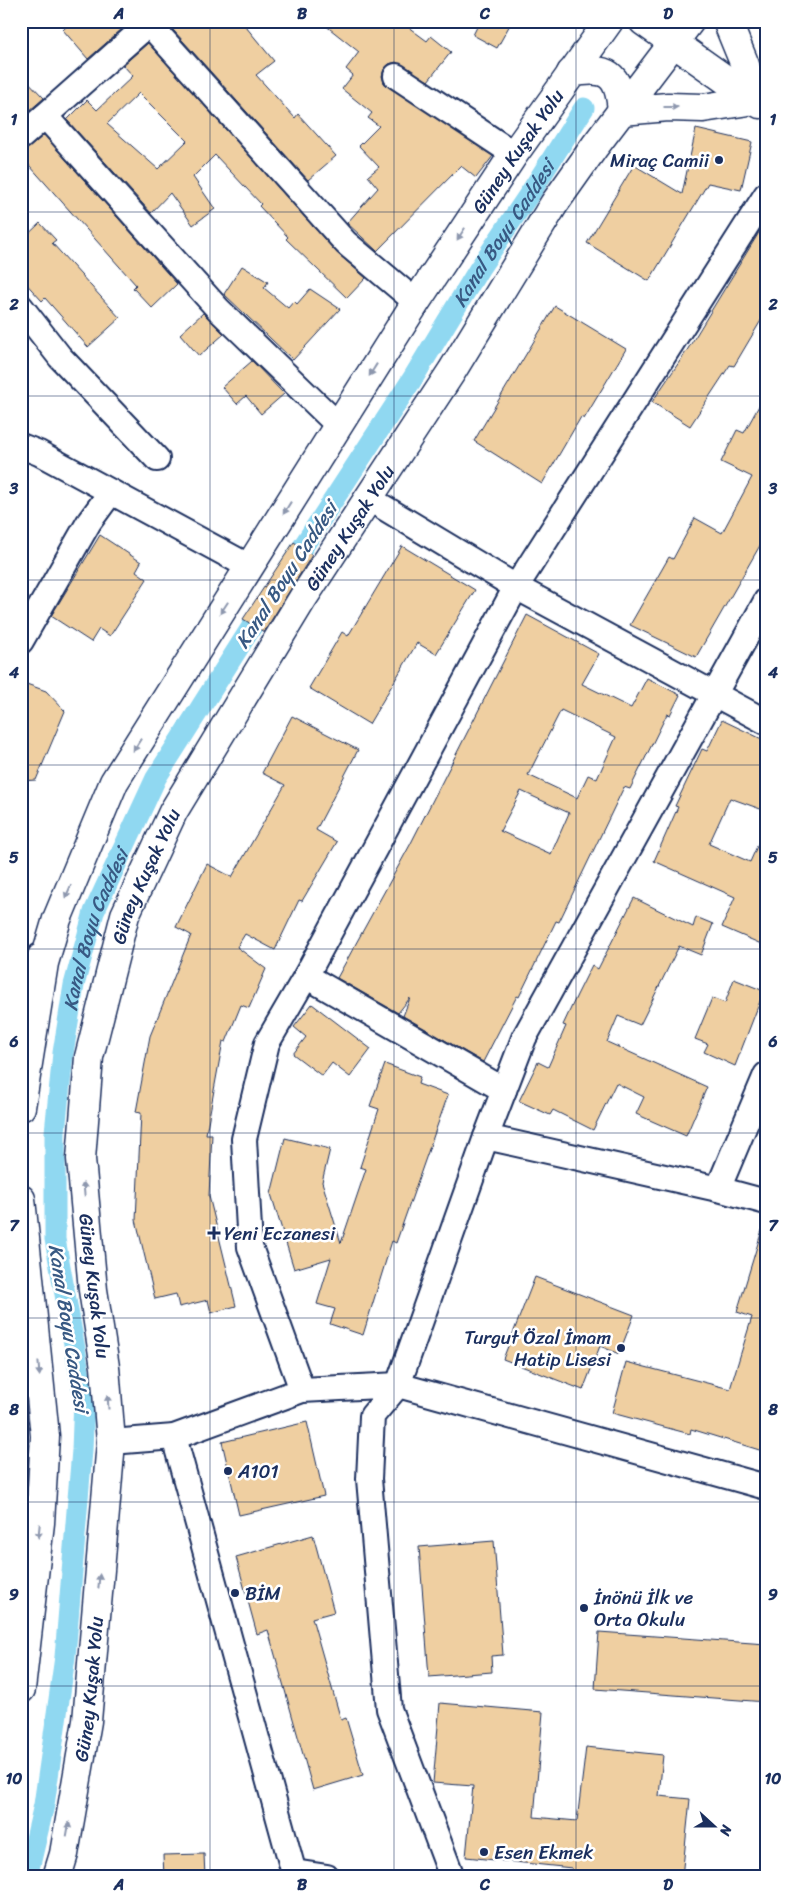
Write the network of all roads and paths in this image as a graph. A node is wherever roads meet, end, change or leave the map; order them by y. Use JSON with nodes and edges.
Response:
{"nodes":[{"id":1,"x":609,"y":21,"type":"edge"},
{"id":2,"x":643,"y":21,"type":"edge"},
{"id":3,"x":727,"y":21,"type":"edge"},
{"id":4,"x":151,"y":23,"type":"edge"},
{"id":5,"x":682,"y":31,"type":"edge"},
{"id":6,"x":571,"y":73,"type":"junction"},
{"id":7,"x":396,"y":76,"type":"dead end"},
{"id":8,"x":760,"y":104,"type":"edge"},
{"id":9,"x":622,"y":110,"type":"junction"},
{"id":10,"x":45,"y":116,"type":"junction"},
{"id":11,"x":21,"y":137,"type":"edge"},
{"id":12,"x":514,"y":154,"type":"junction"},
{"id":13,"x":766,"y":195,"type":"edge"},
{"id":14,"x":416,"y":302,"type":"junction"},
{"id":15,"x":21,"y":308,"type":"edge"},
{"id":16,"x":339,"y":426,"type":"junction"},
{"id":17,"x":21,"y":446,"type":"edge"},
{"id":18,"x":157,"y":459,"type":"dead end"},
{"id":19,"x":111,"y":492,"type":"junction"},
{"id":20,"x":368,"y":498,"type":"junction"},
{"id":21,"x":250,"y":567,"type":"junction"},
{"id":22,"x":516,"y":587,"type":"junction"},
{"id":23,"x":766,"y":601,"type":"edge"},
{"id":24,"x":21,"y":641,"type":"edge"},
{"id":25,"x":714,"y":694,"type":"junction"},
{"id":26,"x":766,"y":722,"type":"edge"},
{"id":27,"x":57,"y":918,"type":"junction"},
{"id":28,"x":306,"y":976,"type":"junction"},
{"id":29,"x":21,"y":996,"type":"edge"},
{"id":30,"x":766,"y":1075,"type":"edge"},
{"id":31,"x":504,"y":1090,"type":"junction"},
{"id":32,"x":21,"y":1107,"type":"edge"},
{"id":33,"x":486,"y":1137,"type":"junction"},
{"id":34,"x":718,"y":1189,"type":"junction"},
{"id":35,"x":21,"y":1199,"type":"edge"},
{"id":36,"x":766,"y":1202,"type":"edge"},
{"id":37,"x":25,"y":1275,"type":"edge"},
{"id":38,"x":398,"y":1385,"type":"junction"},
{"id":39,"x":302,"y":1390,"type":"junction"},
{"id":40,"x":174,"y":1437,"type":"junction"},
{"id":41,"x":111,"y":1442,"type":"junction"},
{"id":42,"x":766,"y":1487,"type":"edge"},
{"id":43,"x":21,"y":1688,"type":"edge"},
{"id":44,"x":295,"y":1874,"type":"edge"},
{"id":45,"x":57,"y":1877,"type":"edge"},
{"id":46,"x":327,"y":1877,"type":"edge"},
{"id":47,"x":452,"y":1877,"type":"edge"}],
"edges":[{"from":1,"to":6,"type":"main road","name":"Güney Kuşak Yolu"},
{"from":2,"to":5,"type":"main road"},
{"from":3,"to":8,"type":"main road"},
{"from":4,"to":10,"type":"street"},
{"from":4,"to":14,"type":"street"},
{"from":5,"to":8,"type":"main road"},
{"from":5,"to":9,"type":"main road","name":"Güney Kuşak Yolu"},
{"from":6,"to":9,"type":"main road"},
{"from":6,"to":12,"type":"main road","name":"Güney Kuşak Yolu"},
{"from":7,"to":12,"type":"street"},
{"from":9,"to":8,"type":"main road","one_way":true},
{"from":9,"to":20,"type":"main road","name":"Güney Kuşak Yolu"},
{"from":10,"to":11,"type":"street"},
{"from":10,"to":16,"type":"street"},
{"from":12,"to":14,"type":"main road","name":"Güney Kuşak Yolu","one_way":true},
{"from":13,"to":22,"type":"street"},
{"from":14,"to":16,"type":"main road","name":"Güney Kuşak Yolu","one_way":true},
{"from":15,"to":18,"type":"street"},
{"from":16,"to":21,"type":"main road","name":"Güney Kuşak Yolu","one_way":true},
{"from":17,"to":19,"type":"street"},
{"from":19,"to":21,"type":"street"},
{"from":19,"to":24,"type":"street"},
{"from":20,"to":22,"type":"street"},
{"from":41,"to":20,"type":"main road","name":"Güney Kuşak Yolu","one_way":true},
{"from":21,"to":27,"type":"main road","name":"Güney Kuşak Yolu","one_way":true},
{"from":22,"to":25,"type":"street"},
{"from":22,"to":28,"type":"street"},
{"from":23,"to":25,"type":"street"},
{"from":25,"to":26,"type":"street"},
{"from":25,"to":31,"type":"street"},
{"from":27,"to":29,"type":"street"},
{"from":27,"to":32,"type":"main road","name":"Güney Kuşak Yolu"},
{"from":28,"to":31,"type":"street"},
{"from":28,"to":39,"type":"street"},
{"from":30,"to":34,"type":"street"},
{"from":31,"to":33,"type":"street"},
{"from":33,"to":34,"type":"street"},
{"from":33,"to":38,"type":"street"},
{"from":34,"to":36,"type":"street"},
{"from":35,"to":37,"type":"main road"},
{"from":37,"to":43,"type":"main road","one_way":true},
{"from":38,"to":39,"type":"street"},
{"from":38,"to":42,"type":"street"},
{"from":38,"to":47,"type":"street"},
{"from":39,"to":40,"type":"street"},
{"from":40,"to":41,"type":"street"},
{"from":40,"to":44,"type":"street"},
{"from":45,"to":41,"type":"main road","name":"Güney Kuşak Yolu","one_way":true},
{"from":44,"to":46,"type":"street"}]}
